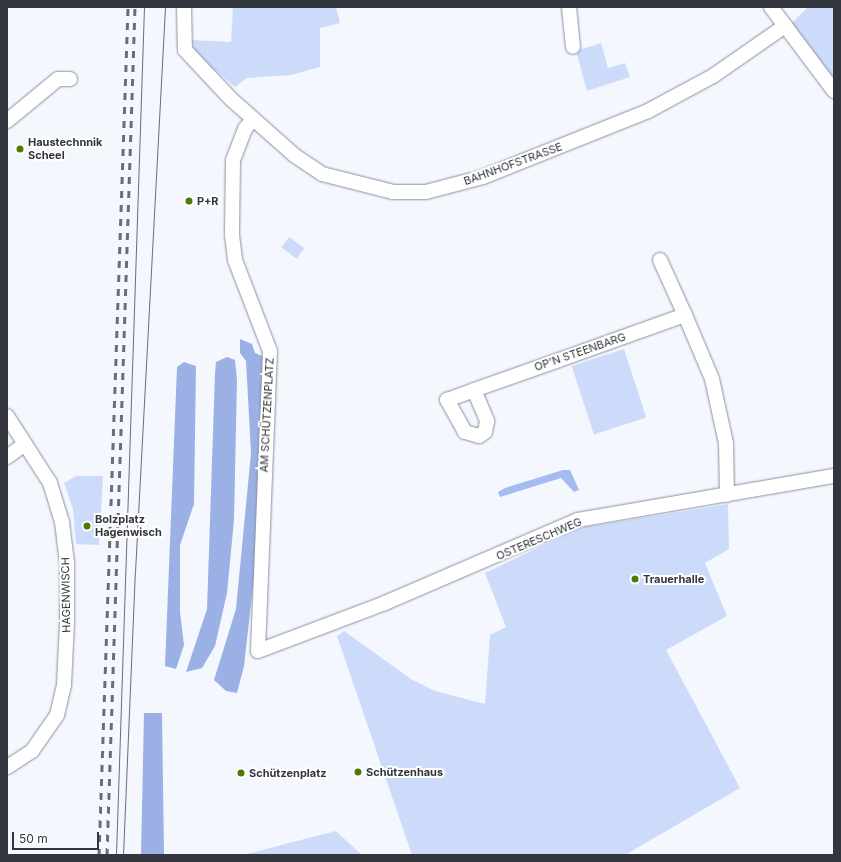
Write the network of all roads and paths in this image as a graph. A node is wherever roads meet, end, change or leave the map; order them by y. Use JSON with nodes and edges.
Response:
{"nodes":[{"id":1,"x":184,"y":7,"type":"edge"},
{"id":2,"x":569,"y":7,"type":"edge"},
{"id":3,"x":771,"y":7,"type":"edge"},
{"id":4,"x":785,"y":26,"type":"junction"},
{"id":5,"x":573,"y":47,"type":"dead end"},
{"id":6,"x":70,"y":79,"type":"dead end"},
{"id":7,"x":834,"y":91,"type":"edge"},
{"id":8,"x":253,"y":119,"type":"junction"},
{"id":9,"x":7,"y":121,"type":"edge"},
{"id":10,"x":660,"y":260,"type":"dead end"},
{"id":11,"x":685,"y":315,"type":"junction"},
{"id":12,"x":474,"y":390,"type":"dead end"},
{"id":13,"x":7,"y":416,"type":"edge"},
{"id":14,"x":25,"y":444,"type":"junction"},
{"id":15,"x":7,"y":457,"type":"edge"},
{"id":16,"x":834,"y":476,"type":"edge"},
{"id":17,"x":727,"y":495,"type":"junction"},
{"id":18,"x":258,"y":651,"type":"joint"},
{"id":19,"x":7,"y":767,"type":"edge"}],
"edges":[{"from":1,"to":8,"type":"street","name":"BAHNHOFSTRASSE"},
{"from":2,"to":5,"type":"street"},
{"from":3,"to":4,"type":"street"},
{"from":4,"to":7,"type":"street"},
{"from":4,"to":8,"type":"street","name":"BAHNHOFSTRASSE"},
{"from":6,"to":9,"type":"street"},
{"from":8,"to":18,"type":"street","name":"AM SCHÜTZENPLATZ"},
{"from":10,"to":11,"type":"street"},
{"from":11,"to":12,"type":"street","name":"OP'N STEENBARG"},
{"from":11,"to":17,"type":"street"},
{"from":13,"to":14,"type":"street","name":"HAGENWISCH"},
{"from":14,"to":15,"type":"street"},
{"from":14,"to":19,"type":"street","name":"HAGENWISCH"},
{"from":16,"to":17,"type":"street","name":"OSTERESCHWEG"},
{"from":17,"to":18,"type":"street","name":"OSTERESCHWEG"}]}
